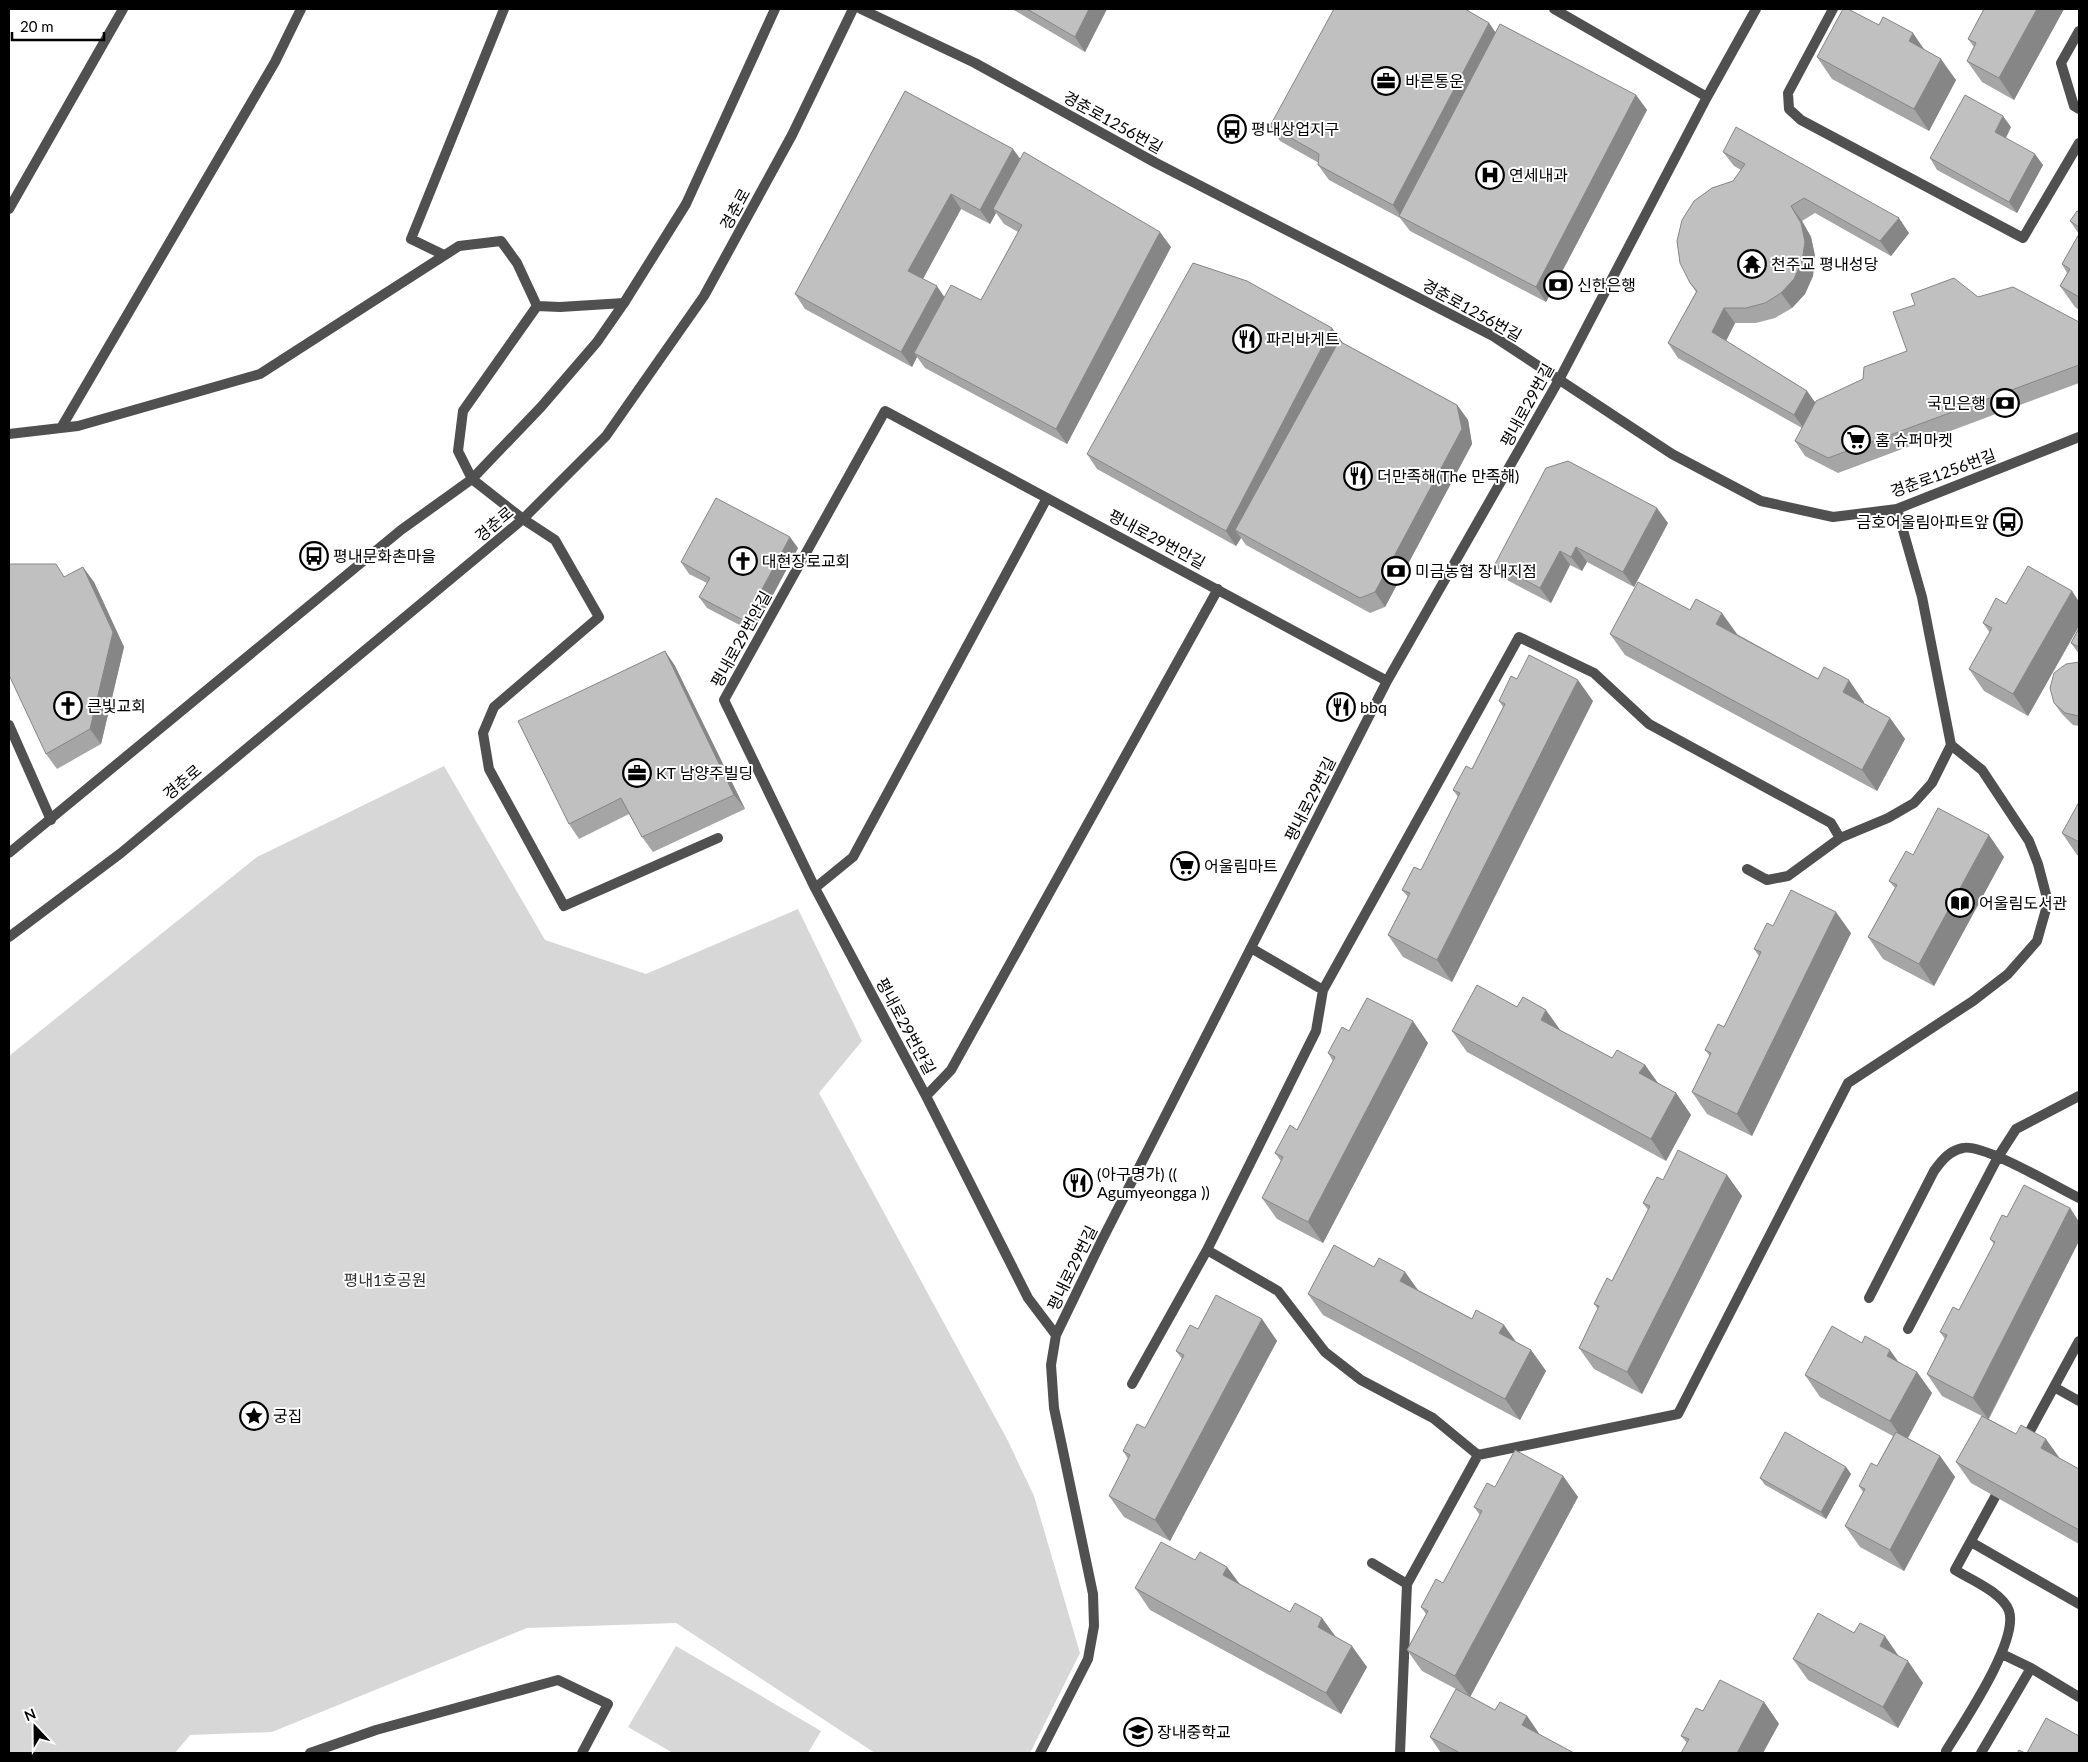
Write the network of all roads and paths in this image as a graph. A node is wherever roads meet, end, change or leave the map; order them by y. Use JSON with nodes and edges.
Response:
{"nodes":[{"id":1,"x":123,"y":9,"type":"edge"},
{"id":2,"x":301,"y":9,"type":"edge"},
{"id":3,"x":504,"y":9,"type":"edge"},
{"id":4,"x":775,"y":9,"type":"edge"},
{"id":5,"x":853,"y":9,"type":"edge"},
{"id":6,"x":861,"y":9,"type":"edge"},
{"id":7,"x":1554,"y":9,"type":"edge"},
{"id":8,"x":1756,"y":9,"type":"edge"},
{"id":9,"x":1833,"y":9,"type":"edge"},
{"id":10,"x":2079,"y":31,"type":"edge"},
{"id":11,"x":1707,"y":97,"type":"junction"},
{"id":12,"x":2079,"y":109,"type":"edge"},
{"id":13,"x":2079,"y":143,"type":"edge"},
{"id":14,"x":9,"y":210,"type":"edge"},
{"id":15,"x":444,"y":255,"type":"junction"},
{"id":16,"x":624,"y":303,"type":"junction"},
{"id":17,"x":537,"y":306,"type":"junction"},
{"id":18,"x":1560,"y":378,"type":"junction"},
{"id":19,"x":61,"y":428,"type":"junction"},
{"id":20,"x":9,"y":434,"type":"edge"},
{"id":21,"x":2079,"y":437,"type":"edge"},
{"id":22,"x":472,"y":478,"type":"junction"},
{"id":23,"x":1047,"y":498,"type":"junction"},
{"id":24,"x":1897,"y":509,"type":"junction"},
{"id":25,"x":523,"y":519,"type":"junction"},
{"id":26,"x":1218,"y":589,"type":"junction"},
{"id":27,"x":1387,"y":681,"type":"junction"},
{"id":28,"x":9,"y":724,"type":"edge"},
{"id":29,"x":1951,"y":745,"type":"junction"},
{"id":30,"x":51,"y":820,"type":"junction"},
{"id":31,"x":718,"y":838,"type":"dead end"},
{"id":32,"x":1840,"y":838,"type":"junction"},
{"id":33,"x":9,"y":852,"type":"edge"},
{"id":34,"x":1747,"y":869,"type":"dead end"},
{"id":35,"x":815,"y":888,"type":"junction"},
{"id":36,"x":9,"y":936,"type":"edge"},
{"id":37,"x":1251,"y":948,"type":"junction"},
{"id":38,"x":1324,"y":990,"type":"junction"},
{"id":39,"x":926,"y":1096,"type":"junction"},
{"id":40,"x":2079,"y":1096,"type":"edge"},
{"id":41,"x":1998,"y":1157,"type":"junction"},
{"id":42,"x":2079,"y":1198,"type":"edge"},
{"id":43,"x":1207,"y":1250,"type":"junction"},
{"id":44,"x":1869,"y":1298,"type":"dead end"},
{"id":45,"x":1908,"y":1329,"type":"dead end"},
{"id":46,"x":1056,"y":1336,"type":"junction"},
{"id":47,"x":2079,"y":1341,"type":"edge"},
{"id":48,"x":1132,"y":1384,"type":"dead end"},
{"id":49,"x":2054,"y":1387,"type":"junction"},
{"id":50,"x":2079,"y":1401,"type":"edge"},
{"id":51,"x":2020,"y":1450,"type":"edge"},
{"id":52,"x":1478,"y":1455,"type":"junction"},
{"id":53,"x":1995,"y":1497,"type":"edge"},
{"id":54,"x":1971,"y":1542,"type":"junction"},
{"id":55,"x":1372,"y":1563,"type":"dead end"},
{"id":56,"x":1407,"y":1584,"type":"junction"},
{"id":57,"x":2079,"y":1604,"type":"edge"},
{"id":58,"x":2002,"y":1654,"type":"junction"},
{"id":59,"x":2031,"y":1668,"type":"junction"},
{"id":60,"x":2079,"y":1697,"type":"edge"},
{"id":61,"x":1946,"y":1751,"type":"dead end"},
{"id":62,"x":310,"y":1753,"type":"edge"},
{"id":63,"x":582,"y":1753,"type":"edge"},
{"id":64,"x":1040,"y":1753,"type":"edge"},
{"id":65,"x":1400,"y":1753,"type":"edge"},
{"id":66,"x":1981,"y":1753,"type":"edge"}],
"edges":[{"from":1,"to":14,"type":"street"},
{"from":2,"to":19,"type":"street"},
{"from":3,"to":15,"type":"street"},
{"from":4,"to":16,"type":"street"},
{"from":5,"to":25,"type":"street","name":"경춘로"},
{"from":6,"to":18,"type":"street","name":"경춘로1256번길"},
{"from":7,"to":11,"type":"street"},
{"from":8,"to":11,"type":"street","name":"평내로29번길"},
{"from":9,"to":13,"type":"street"},
{"from":10,"to":12,"type":"street"},
{"from":11,"to":18,"type":"street","name":"평내로29번길"},
{"from":15,"to":17,"type":"street"},
{"from":15,"to":19,"type":"street"},
{"from":16,"to":17,"type":"street"},
{"from":16,"to":22,"type":"street"},
{"from":17,"to":22,"type":"street"},
{"from":18,"to":24,"type":"street","name":"경춘로1256번길"},
{"from":18,"to":27,"type":"street","name":"평내로29번길"},
{"from":19,"to":20,"type":"street"},
{"from":21,"to":24,"type":"street","name":"경춘로1256번길"},
{"from":22,"to":25,"type":"street"},
{"from":22,"to":30,"type":"street"},
{"from":23,"to":26,"type":"street","name":"평내로29번안길"},
{"from":23,"to":35,"type":"street"},
{"from":23,"to":35,"type":"street","name":"평내로29번안길"},
{"from":24,"to":29,"type":"street"},
{"from":25,"to":31,"type":"street"},
{"from":25,"to":36,"type":"street","name":"경춘로"},
{"from":26,"to":27,"type":"street","name":"평내로29번안길"},
{"from":26,"to":39,"type":"street"},
{"from":27,"to":37,"type":"street","name":"평내로29번길"},
{"from":28,"to":30,"type":"street"},
{"from":29,"to":32,"type":"street"},
{"from":29,"to":52,"type":"street"},
{"from":30,"to":33,"type":"street"},
{"from":32,"to":34,"type":"street"},
{"from":32,"to":38,"type":"street"},
{"from":35,"to":39,"type":"street","name":"평내로29번안길"},
{"from":37,"to":38,"type":"street"},
{"from":37,"to":46,"type":"street","name":"평내로29번길"},
{"from":38,"to":43,"type":"street"},
{"from":39,"to":46,"type":"street","name":"평내로29번안길"},
{"from":40,"to":41,"type":"street"},
{"from":41,"to":42,"type":"street"},
{"from":41,"to":44,"type":"street"},
{"from":41,"to":45,"type":"street"},
{"from":43,"to":48,"type":"street"},
{"from":43,"to":52,"type":"street"},
{"from":46,"to":64,"type":"street","name":"평내로29번길"},
{"from":47,"to":49,"type":"street"},
{"from":49,"to":50,"type":"street"},
{"from":49,"to":51,"type":"street"},
{"from":52,"to":56,"type":"street"},
{"from":53,"to":54,"type":"street"},
{"from":54,"to":57,"type":"street"},
{"from":54,"to":58,"type":"street"},
{"from":55,"to":56,"type":"street"},
{"from":56,"to":65,"type":"street"},
{"from":58,"to":59,"type":"street"},
{"from":58,"to":61,"type":"street"},
{"from":59,"to":60,"type":"street"},
{"from":59,"to":66,"type":"street"},
{"from":62,"to":63,"type":"street"}]}
